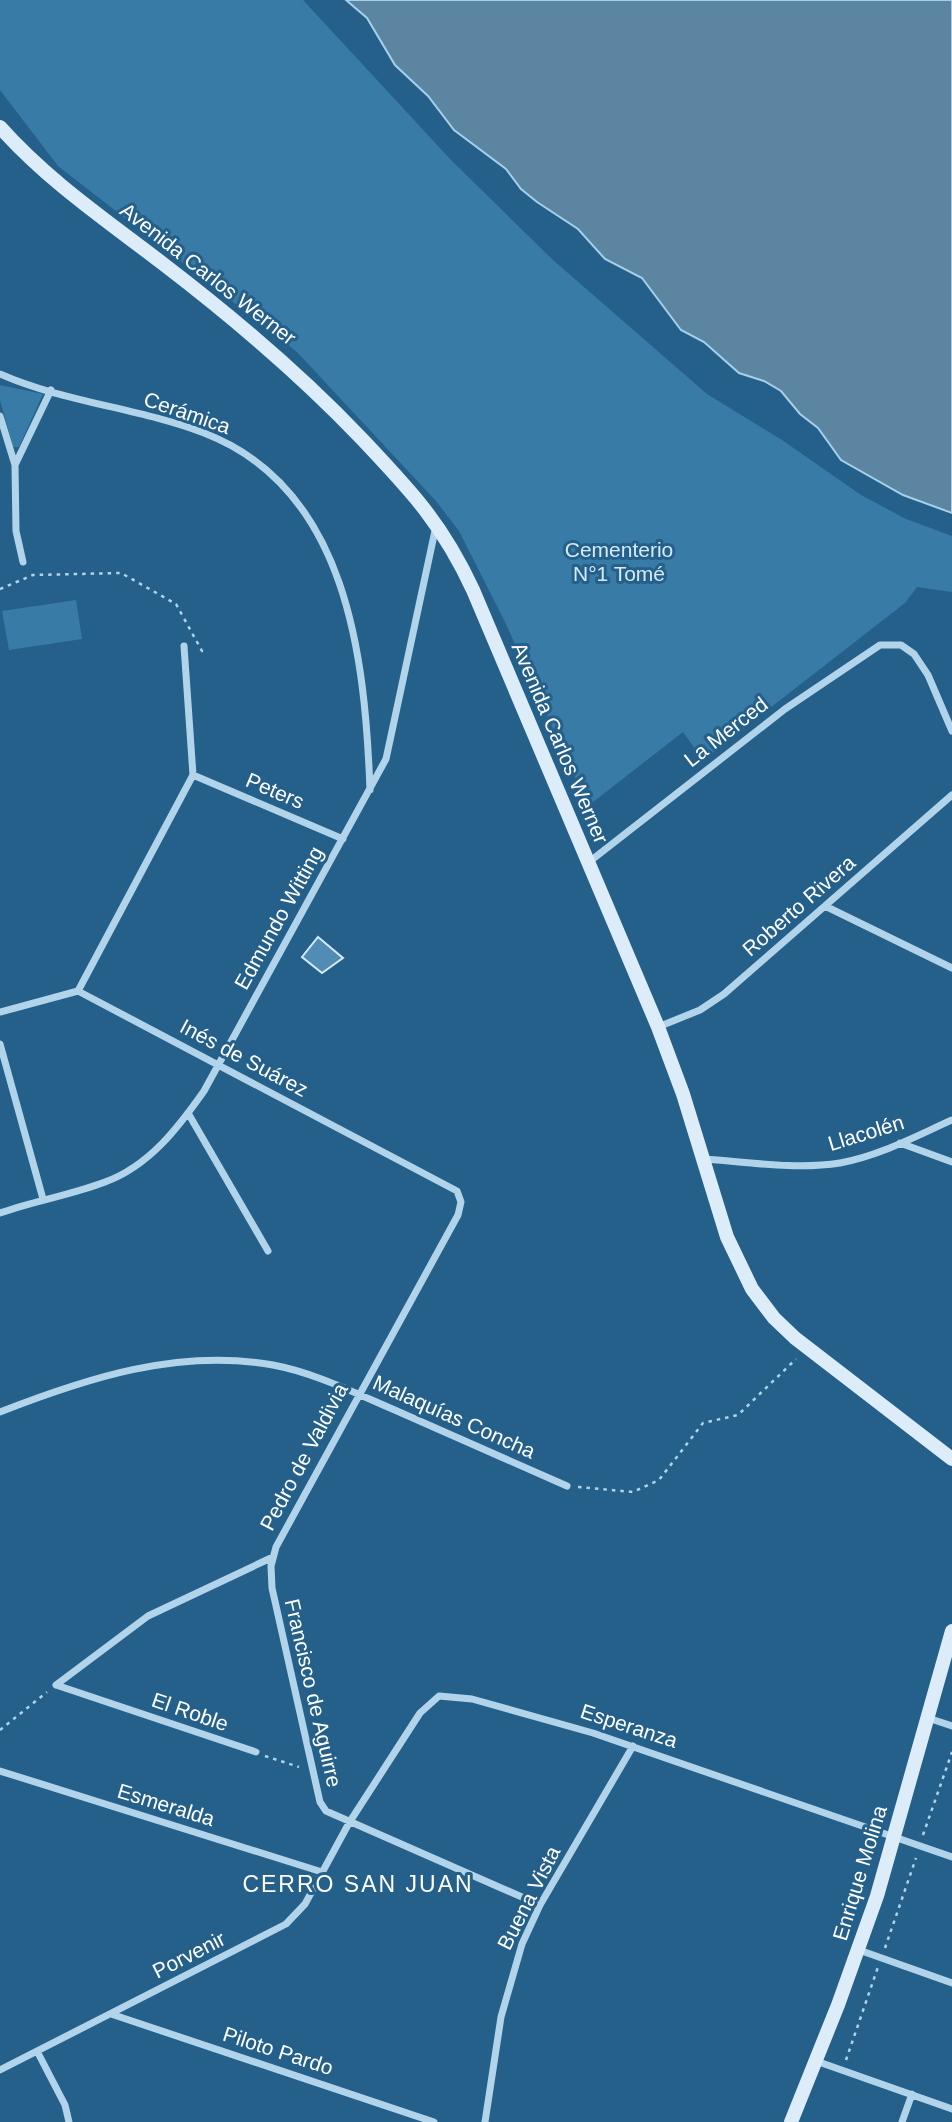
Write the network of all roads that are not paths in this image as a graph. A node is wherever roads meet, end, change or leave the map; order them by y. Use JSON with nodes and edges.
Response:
{"nodes":[{"id":1,"x":0,"y":127,"type":"edge"},
{"id":2,"x":0,"y":374,"type":"edge"},
{"id":3,"x":51,"y":390,"type":"junction"},
{"id":4,"x":0,"y":416,"type":"edge"},
{"id":5,"x":15,"y":465,"type":"junction"},
{"id":6,"x":437,"y":522,"type":"junction"},
{"id":7,"x":23,"y":562,"type":"dead end"},
{"id":8,"x":184,"y":649,"type":"road end"},
{"id":9,"x":952,"y":732,"type":"edge"},
{"id":10,"x":193,"y":775,"type":"junction"},
{"id":11,"x":370,"y":791,"type":"junction"},
{"id":12,"x":952,"y":796,"type":"edge"},
{"id":13,"x":343,"y":839,"type":"junction"},
{"id":14,"x":588,"y":863,"type":"junction"},
{"id":15,"x":825,"y":906,"type":"junction"},
{"id":16,"x":952,"y":968,"type":"edge"},
{"id":17,"x":78,"y":991,"type":"junction"},
{"id":18,"x":0,"y":1012,"type":"edge"},
{"id":19,"x":658,"y":1027,"type":"junction"},
{"id":20,"x":0,"y":1044,"type":"edge"},
{"id":21,"x":218,"y":1064,"type":"junction"},
{"id":22,"x":188,"y":1113,"type":"junction"},
{"id":23,"x":952,"y":1120,"type":"edge"},
{"id":24,"x":900,"y":1143,"type":"junction"},
{"id":25,"x":703,"y":1159,"type":"junction"},
{"id":26,"x":952,"y":1162,"type":"edge"},
{"id":27,"x":43,"y":1199,"type":"junction"},
{"id":28,"x":460,"y":1199,"type":"joint"},
{"id":29,"x":0,"y":1213,"type":"edge"},
{"id":30,"x":268,"y":1251,"type":"dead end"},
{"id":31,"x":358,"y":1394,"type":"junction"},
{"id":32,"x":0,"y":1412,"type":"edge"},
{"id":33,"x":952,"y":1459,"type":"edge"},
{"id":34,"x":567,"y":1486,"type":"road end"},
{"id":35,"x":273,"y":1557,"type":"junction"},
{"id":36,"x":952,"y":1631,"type":"edge"},
{"id":37,"x":56,"y":1685,"type":"joint"},
{"id":38,"x":928,"y":1718,"type":"junction"},
{"id":39,"x":952,"y":1726,"type":"edge"},
{"id":40,"x":633,"y":1746,"type":"junction"},
{"id":41,"x":256,"y":1752,"type":"road end"},
{"id":42,"x":0,"y":1771,"type":"edge"},
{"id":43,"x":349,"y":1823,"type":"junction"},
{"id":44,"x":895,"y":1839,"type":"junction"},
{"id":45,"x":952,"y":1857,"type":"edge"},
{"id":46,"x":322,"y":1872,"type":"junction"},
{"id":47,"x":540,"y":1905,"type":"junction"},
{"id":48,"x":859,"y":1950,"type":"junction"},
{"id":49,"x":952,"y":1983,"type":"edge"},
{"id":50,"x":111,"y":2014,"type":"junction"},
{"id":51,"x":37,"y":2051,"type":"junction"},
{"id":52,"x":816,"y":2060,"type":"junction"},
{"id":53,"x":0,"y":2070,"type":"edge"},
{"id":54,"x":912,"y":2094,"type":"junction"},
{"id":55,"x":952,"y":2109,"type":"edge"},
{"id":56,"x":69,"y":2122,"type":"edge"},
{"id":57,"x":434,"y":2122,"type":"edge"},
{"id":58,"x":485,"y":2122,"type":"edge"},
{"id":59,"x":791,"y":2122,"type":"edge"},
{"id":60,"x":902,"y":2122,"type":"edge"}],
"edges":[{"from":1,"to":6,"type":"main road","name":"Avenida Carlos Werner"},
{"from":2,"to":3,"type":"street","name":"Cerámica"},
{"from":3,"to":5,"type":"street"},
{"from":3,"to":11,"type":"street","name":"Cerámica"},
{"from":4,"to":5,"type":"street"},
{"from":5,"to":7,"type":"street"},
{"from":6,"to":11,"type":"street","name":"Edmundo Witting"},
{"from":6,"to":14,"type":"main road","name":"Avenida Carlos Werner"},
{"from":8,"to":10,"type":"street"},
{"from":9,"to":14,"type":"street","name":"La Merced"},
{"from":10,"to":13,"type":"street","name":"Peters"},
{"from":10,"to":17,"type":"street"},
{"from":11,"to":13,"type":"street","name":"Edmundo Witting"},
{"from":12,"to":15,"type":"street","name":"Roberto Rivera"},
{"from":13,"to":21,"type":"street","name":"Edmundo Witting"},
{"from":14,"to":19,"type":"main road","name":"Avenida Carlos Werner"},
{"from":15,"to":16,"type":"street"},
{"from":15,"to":19,"type":"street","name":"Roberto Rivera"},
{"from":17,"to":18,"type":"street"},
{"from":17,"to":21,"type":"street","name":"Inés de Suárez"},
{"from":19,"to":25,"type":"main road","name":"Avenida Carlos Werner"},
{"from":20,"to":27,"type":"street"},
{"from":21,"to":22,"type":"street","name":"Edmundo Witting"},
{"from":21,"to":28,"type":"street","name":"Inés de Suárez"},
{"from":22,"to":27,"type":"street","name":"Edmundo Witting"},
{"from":22,"to":30,"type":"street"},
{"from":23,"to":24,"type":"street","name":"Llacolén"},
{"from":24,"to":25,"type":"street","name":"Llacolén"},
{"from":24,"to":26,"type":"street"},
{"from":25,"to":33,"type":"main road","name":"Avenida Carlos Werner"},
{"from":27,"to":29,"type":"street","name":"Edmundo Witting"},
{"from":28,"to":31,"type":"street","name":"Pedro de Valdivia"},
{"from":31,"to":32,"type":"street","name":"Malaquías Concha"},
{"from":31,"to":34,"type":"street","name":"Malaquías Concha"},
{"from":31,"to":35,"type":"street","name":"Pedro de Valdivia"},
{"from":35,"to":37,"type":"street","name":"Pedro de Valdivia"},
{"from":35,"to":43,"type":"street","name":"Francisco de Aguirre"},
{"from":36,"to":38,"type":"main road","name":"Enrique Molina"},
{"from":37,"to":41,"type":"street","name":"El Roble"},
{"from":38,"to":39,"type":"street"},
{"from":38,"to":44,"type":"main road","name":"Enrique Molina"},
{"from":40,"to":43,"type":"street","name":"Esperanza"},
{"from":40,"to":44,"type":"street","name":"Esperanza"},
{"from":40,"to":47,"type":"street","name":"Buena Vista"},
{"from":42,"to":46,"type":"street","name":"Esmeralda"},
{"from":43,"to":46,"type":"street","name":"Porvenir"},
{"from":43,"to":47,"type":"street","name":"Francisco de Aguirre"},
{"from":44,"to":45,"type":"street","name":"Esperanza"},
{"from":44,"to":48,"type":"main road","name":"Enrique Molina"},
{"from":46,"to":50,"type":"street","name":"Porvenir"},
{"from":47,"to":58,"type":"street","name":"Buena Vista"},
{"from":48,"to":49,"type":"street"},
{"from":48,"to":52,"type":"main road","name":"Enrique Molina"},
{"from":50,"to":51,"type":"street","name":"Porvenir"},
{"from":50,"to":57,"type":"street","name":"Piloto Pardo"},
{"from":51,"to":53,"type":"street","name":"Porvenir"},
{"from":51,"to":56,"type":"street"},
{"from":52,"to":54,"type":"street"},
{"from":52,"to":59,"type":"main road","name":"Enrique Molina"},
{"from":54,"to":55,"type":"street"},
{"from":54,"to":60,"type":"street"}]}
